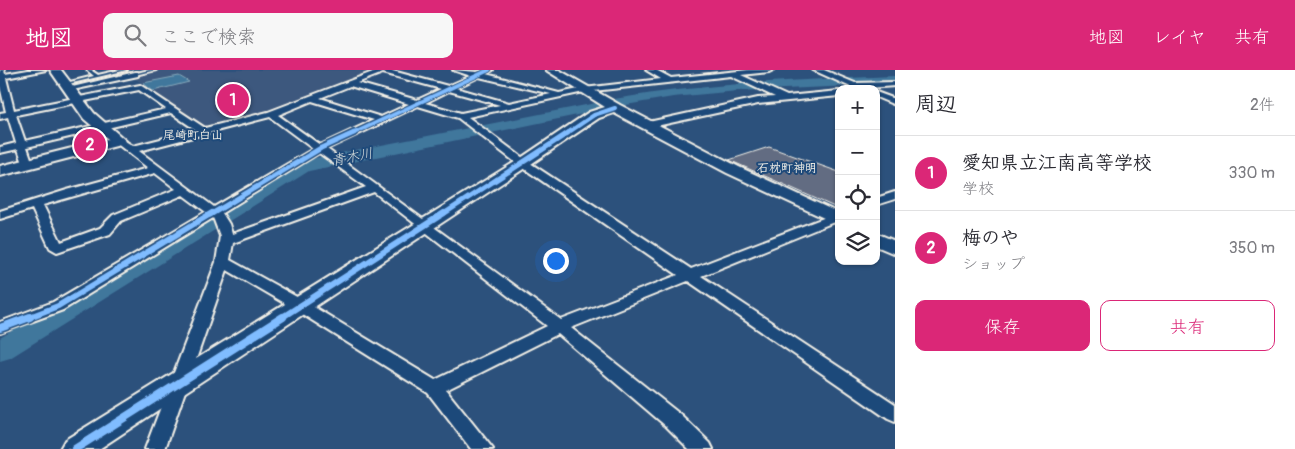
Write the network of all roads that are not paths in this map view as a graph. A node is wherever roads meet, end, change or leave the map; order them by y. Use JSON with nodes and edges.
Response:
{"nodes":[{"id":1,"x":53,"y":70,"type":"edge"},
{"id":2,"x":91,"y":70,"type":"edge"},
{"id":3,"x":124,"y":70,"type":"edge"},
{"id":4,"x":154,"y":70,"type":"edge"},
{"id":5,"x":384,"y":70,"type":"edge"},
{"id":6,"x":457,"y":70,"type":"edge"},
{"id":7,"x":489,"y":70,"type":"edge"},
{"id":8,"x":551,"y":70,"type":"edge"},
{"id":9,"x":650,"y":70,"type":"edge"},
{"id":10,"x":722,"y":70,"type":"edge"},
{"id":11,"x":769,"y":70,"type":"edge"},
{"id":12,"x":817,"y":70,"type":"edge"},
{"id":13,"x":114,"y":71,"type":"edge"},
{"id":14,"x":135,"y":74,"type":"joint"},
{"id":15,"x":731,"y":74,"type":"junction"},
{"id":16,"x":0,"y":75,"type":"edge"},
{"id":17,"x":478,"y":75,"type":"junction"},
{"id":18,"x":96,"y":76,"type":"junction"},
{"id":19,"x":668,"y":80,"type":"junction"},
{"id":20,"x":850,"y":83,"type":"junction"},
{"id":21,"x":351,"y":84,"type":"junction"},
{"id":22,"x":895,"y":84,"type":"edge"},
{"id":23,"x":854,"y":85,"type":"edge"},
{"id":24,"x":66,"y":86,"type":"junction"},
{"id":25,"x":450,"y":88,"type":"junction"},
{"id":26,"x":584,"y":90,"type":"junction"},
{"id":27,"x":835,"y":93,"type":"edge"},
{"id":28,"x":558,"y":94,"type":"junction"},
{"id":29,"x":880,"y":96,"type":"edge"},
{"id":30,"x":312,"y":98,"type":"junction"},
{"id":31,"x":786,"y":98,"type":"junction"},
{"id":32,"x":75,"y":100,"type":"junction"},
{"id":33,"x":895,"y":102,"type":"edge"},
{"id":34,"x":419,"y":103,"type":"junction"},
{"id":35,"x":509,"y":105,"type":"junction"},
{"id":36,"x":615,"y":108,"type":"junction"},
{"id":37,"x":172,"y":110,"type":"junction"},
{"id":38,"x":11,"y":114,"type":"junction"},
{"id":39,"x":271,"y":114,"type":"junction"},
{"id":40,"x":0,"y":116,"type":"edge"},
{"id":41,"x":461,"y":116,"type":"junction"},
{"id":42,"x":382,"y":120,"type":"junction"},
{"id":43,"x":647,"y":125,"type":"junction"},
{"id":44,"x":101,"y":126,"type":"junction"},
{"id":45,"x":202,"y":130,"type":"junction"},
{"id":46,"x":479,"y":130,"type":"joint"},
{"id":47,"x":21,"y":145,"type":"junction"},
{"id":48,"x":125,"y":145,"type":"junction"},
{"id":49,"x":321,"y":148,"type":"junction"},
{"id":50,"x":0,"y":150,"type":"edge"},
{"id":51,"x":523,"y":163,"type":"junction"},
{"id":52,"x":28,"y":164,"type":"junction"},
{"id":53,"x":157,"y":169,"type":"junction"},
{"id":54,"x":0,"y":171,"type":"edge"},
{"id":55,"x":375,"y":188,"type":"junction"},
{"id":56,"x":186,"y":190,"type":"junction"},
{"id":57,"x":895,"y":195,"type":"edge"},
{"id":58,"x":880,"y":201,"type":"edge"},
{"id":59,"x":36,"y":204,"type":"junction"},
{"id":60,"x":0,"y":214,"type":"edge"},
{"id":61,"x":218,"y":215,"type":"junction"},
{"id":62,"x":835,"y":217,"type":"edge"},
{"id":63,"x":835,"y":219,"type":"edge"},
{"id":64,"x":424,"y":226,"type":"junction"},
{"id":65,"x":228,"y":240,"type":"junction"},
{"id":66,"x":880,"y":241,"type":"edge"},
{"id":67,"x":895,"y":248,"type":"edge"},
{"id":68,"x":223,"y":262,"type":"junction"},
{"id":69,"x":691,"y":276,"type":"junction"},
{"id":70,"x":299,"y":306,"type":"junction"},
{"id":71,"x":559,"y":327,"type":"junction"},
{"id":72,"x":0,"y":328,"type":"edge"},
{"id":73,"x":180,"y":381,"type":"junction"},
{"id":74,"x":434,"y":388,"type":"junction"},
{"id":75,"x":895,"y":414,"type":"edge"},
{"id":76,"x":75,"y":449,"type":"edge"},
{"id":77,"x":155,"y":449,"type":"edge"},
{"id":78,"x":483,"y":449,"type":"edge"},
{"id":79,"x":703,"y":449,"type":"edge"}],
"edges":[{"from":1,"to":16,"type":"street"},
{"from":1,"to":24,"type":"street"},
{"from":2,"to":18,"type":"lane"},
{"from":3,"to":13,"type":"lane"},
{"from":4,"to":14,"type":"lane"},
{"from":5,"to":21,"type":"street"},
{"from":5,"to":25,"type":"street"},
{"from":6,"to":17,"type":"street"},
{"from":7,"to":17,"type":"street"},
{"from":8,"to":26,"type":"street"},
{"from":9,"to":19,"type":"street"},
{"from":10,"to":15,"type":"street"},
{"from":11,"to":15,"type":"street"},
{"from":12,"to":20,"type":"street"},
{"from":13,"to":18,"type":"lane"},
{"from":14,"to":24,"type":"street"},
{"from":15,"to":19,"type":"street"},
{"from":15,"to":31,"type":"street"},
{"from":16,"to":38,"type":"street"},
{"from":17,"to":25,"type":"street"},
{"from":17,"to":28,"type":"street"},
{"from":18,"to":24,"type":"lane"},
{"from":19,"to":26,"type":"street"},
{"from":20,"to":22,"type":"street"},
{"from":20,"to":23,"type":"street"},
{"from":21,"to":30,"type":"street"},
{"from":21,"to":34,"type":"street"},
{"from":24,"to":32,"type":"street"},
{"from":25,"to":34,"type":"street"},
{"from":25,"to":35,"type":"street"},
{"from":26,"to":28,"type":"street"},
{"from":26,"to":36,"type":"street"},
{"from":27,"to":31,"type":"street"},
{"from":28,"to":35,"type":"street"},
{"from":29,"to":33,"type":"street"},
{"from":30,"to":39,"type":"street"},
{"from":30,"to":42,"type":"street"},
{"from":31,"to":43,"type":"street"},
{"from":32,"to":37,"type":"street"},
{"from":32,"to":38,"type":"street"},
{"from":32,"to":44,"type":"street"},
{"from":34,"to":41,"type":"street"},
{"from":34,"to":42,"type":"street"},
{"from":35,"to":41,"type":"street"},
{"from":36,"to":43,"type":"street"},
{"from":36,"to":51,"type":"street"},
{"from":37,"to":44,"type":"street"},
{"from":37,"to":45,"type":"street"},
{"from":38,"to":40,"type":"street"},
{"from":38,"to":47,"type":"street"},
{"from":39,"to":45,"type":"street"},
{"from":39,"to":49,"type":"street"},
{"from":41,"to":46,"type":"street"},
{"from":42,"to":49,"type":"street"},
{"from":43,"to":62,"type":"street"},
{"from":44,"to":47,"type":"street"},
{"from":44,"to":48,"type":"street"},
{"from":45,"to":48,"type":"street"},
{"from":46,"to":51,"type":"street"},
{"from":47,"to":50,"type":"street"},
{"from":47,"to":52,"type":"street"},
{"from":48,"to":52,"type":"street"},
{"from":48,"to":53,"type":"street"},
{"from":49,"to":55,"type":"street"},
{"from":49,"to":61,"type":"street"},
{"from":51,"to":64,"type":"street"},
{"from":51,"to":69,"type":"street"},
{"from":52,"to":54,"type":"street"},
{"from":53,"to":56,"type":"street"},
{"from":53,"to":59,"type":"street"},
{"from":55,"to":64,"type":"street"},
{"from":55,"to":65,"type":"street"},
{"from":56,"to":59,"type":"street"},
{"from":56,"to":61,"type":"street"},
{"from":57,"to":58,"type":"street"},
{"from":59,"to":60,"type":"street"},
{"from":61,"to":65,"type":"street"},
{"from":61,"to":72,"type":"street"},
{"from":63,"to":69,"type":"street"},
{"from":64,"to":70,"type":"street"},
{"from":64,"to":71,"type":"street"},
{"from":65,"to":68,"type":"street"},
{"from":66,"to":67,"type":"street"},
{"from":68,"to":70,"type":"street"},
{"from":68,"to":73,"type":"street"},
{"from":69,"to":71,"type":"street"},
{"from":69,"to":75,"type":"street"},
{"from":70,"to":73,"type":"street"},
{"from":70,"to":74,"type":"street"},
{"from":71,"to":74,"type":"street"},
{"from":71,"to":79,"type":"street"},
{"from":73,"to":76,"type":"street"},
{"from":73,"to":77,"type":"street"},
{"from":74,"to":78,"type":"street"}]}
